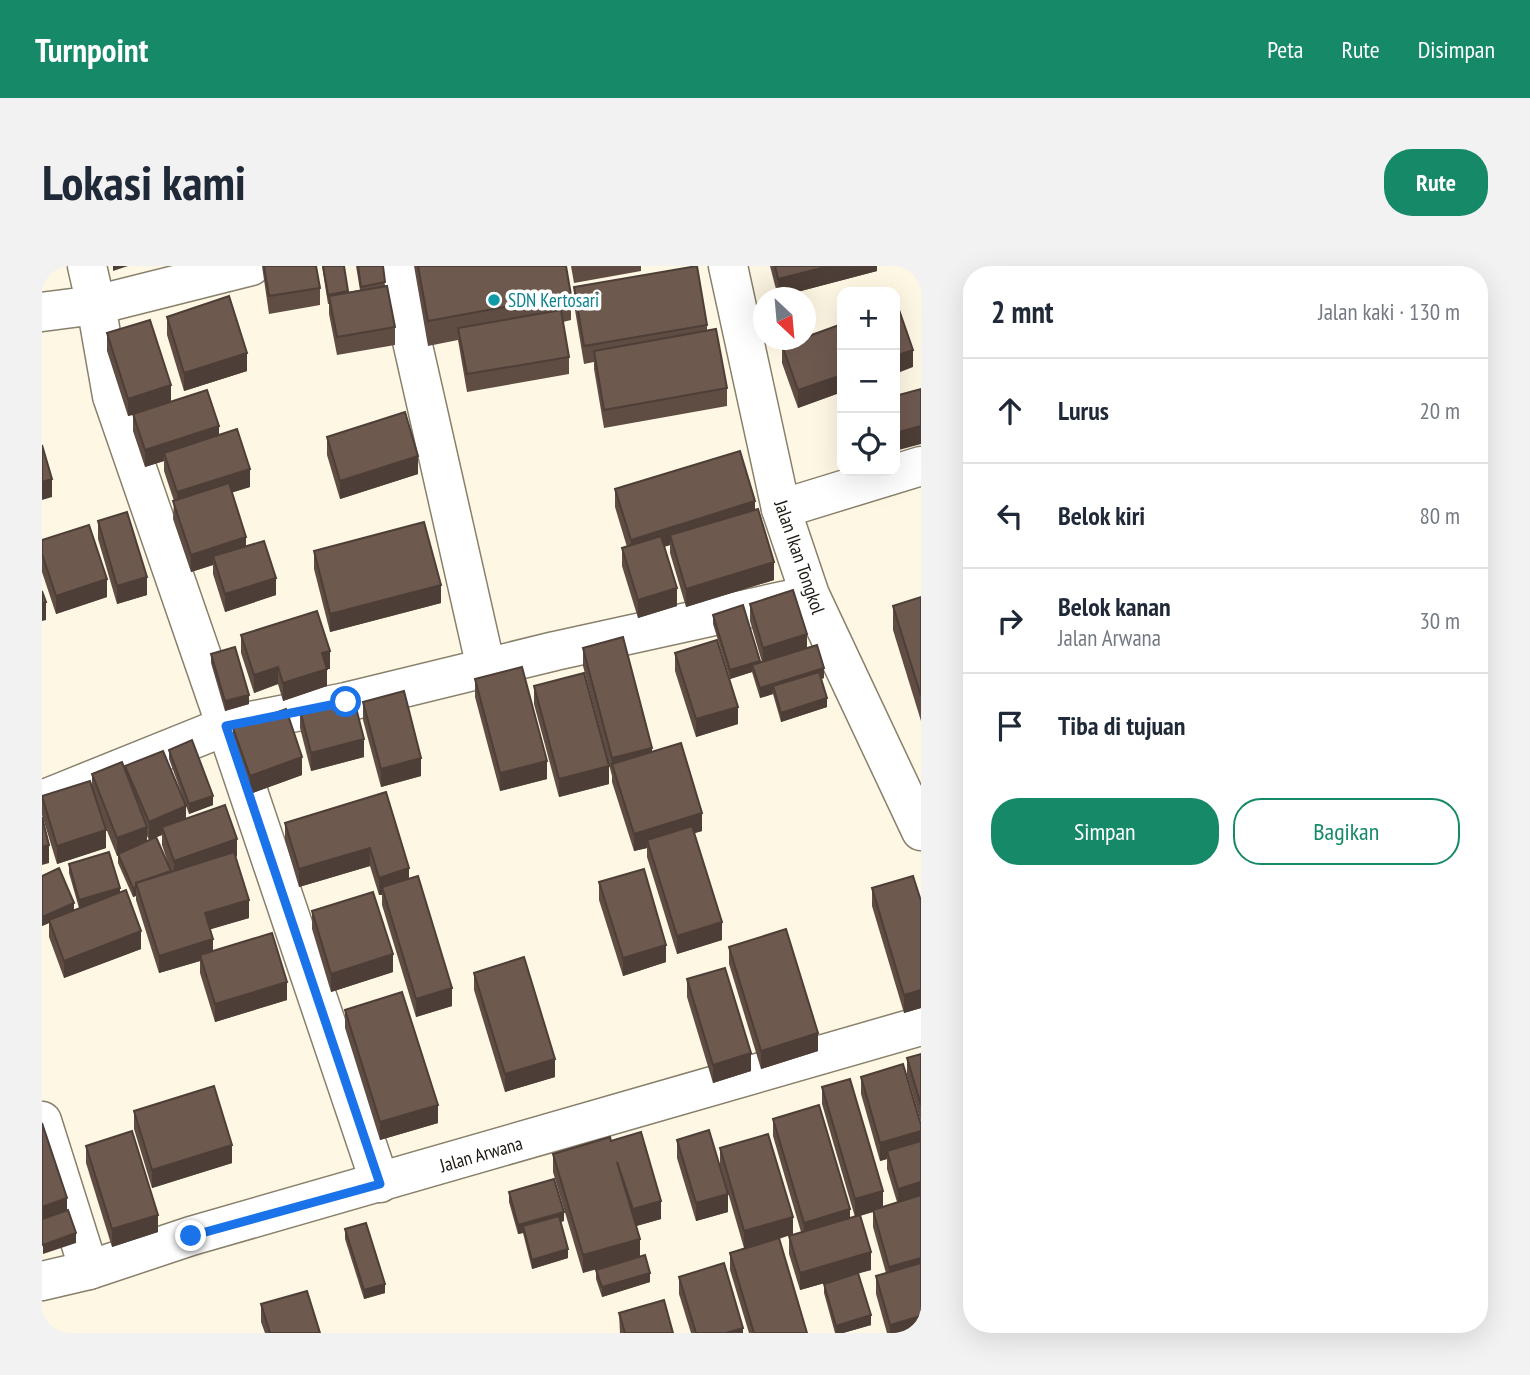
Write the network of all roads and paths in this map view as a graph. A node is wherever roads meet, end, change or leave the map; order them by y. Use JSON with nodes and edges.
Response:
{"nodes":[{"id":1,"x":86,"y":266,"type":"edge"},
{"id":2,"x":251,"y":266,"type":"edge"},
{"id":3,"x":396,"y":266,"type":"edge"},
{"id":4,"x":728,"y":266,"type":"edge"},
{"id":5,"x":96,"y":305,"type":"junction"},
{"id":6,"x":42,"y":312,"type":"edge"},
{"id":7,"x":921,"y":466,"type":"edge"},
{"id":8,"x":782,"y":509,"type":"junction"},
{"id":9,"x":810,"y":595,"type":"junction"},
{"id":10,"x":485,"y":668,"type":"junction"},
{"id":11,"x":226,"y":726,"type":"junction"},
{"id":12,"x":42,"y":800,"type":"edge"},
{"id":13,"x":921,"y":831,"type":"edge"},
{"id":14,"x":921,"y":1026,"type":"edge"},
{"id":15,"x":42,"y":1121,"type":"edge"},
{"id":16,"x":380,"y":1184,"type":"junction"},
{"id":17,"x":89,"y":1270,"type":"junction"},
{"id":18,"x":42,"y":1281,"type":"edge"}],
"edges":[{"from":1,"to":5,"type":"street"},
{"from":2,"to":5,"type":"street"},
{"from":3,"to":10,"type":"street"},
{"from":4,"to":8,"type":"street","name":"Jalan Ikan Tongkol"},
{"from":5,"to":6,"type":"street"},
{"from":5,"to":11,"type":"street"},
{"from":7,"to":8,"type":"street"},
{"from":8,"to":9,"type":"street","name":"Jalan Ikan Tongkol"},
{"from":9,"to":10,"type":"street"},
{"from":9,"to":13,"type":"street","name":"Jalan Ikan Tongkol"},
{"from":10,"to":11,"type":"street"},
{"from":11,"to":12,"type":"street"},
{"from":11,"to":16,"type":"street"},
{"from":14,"to":16,"type":"street","name":"Jalan Arwana"},
{"from":15,"to":17,"type":"street"},
{"from":16,"to":17,"type":"street","name":"Jalan Arwana"},
{"from":17,"to":18,"type":"street","name":"Jalan Arwana"}]}
